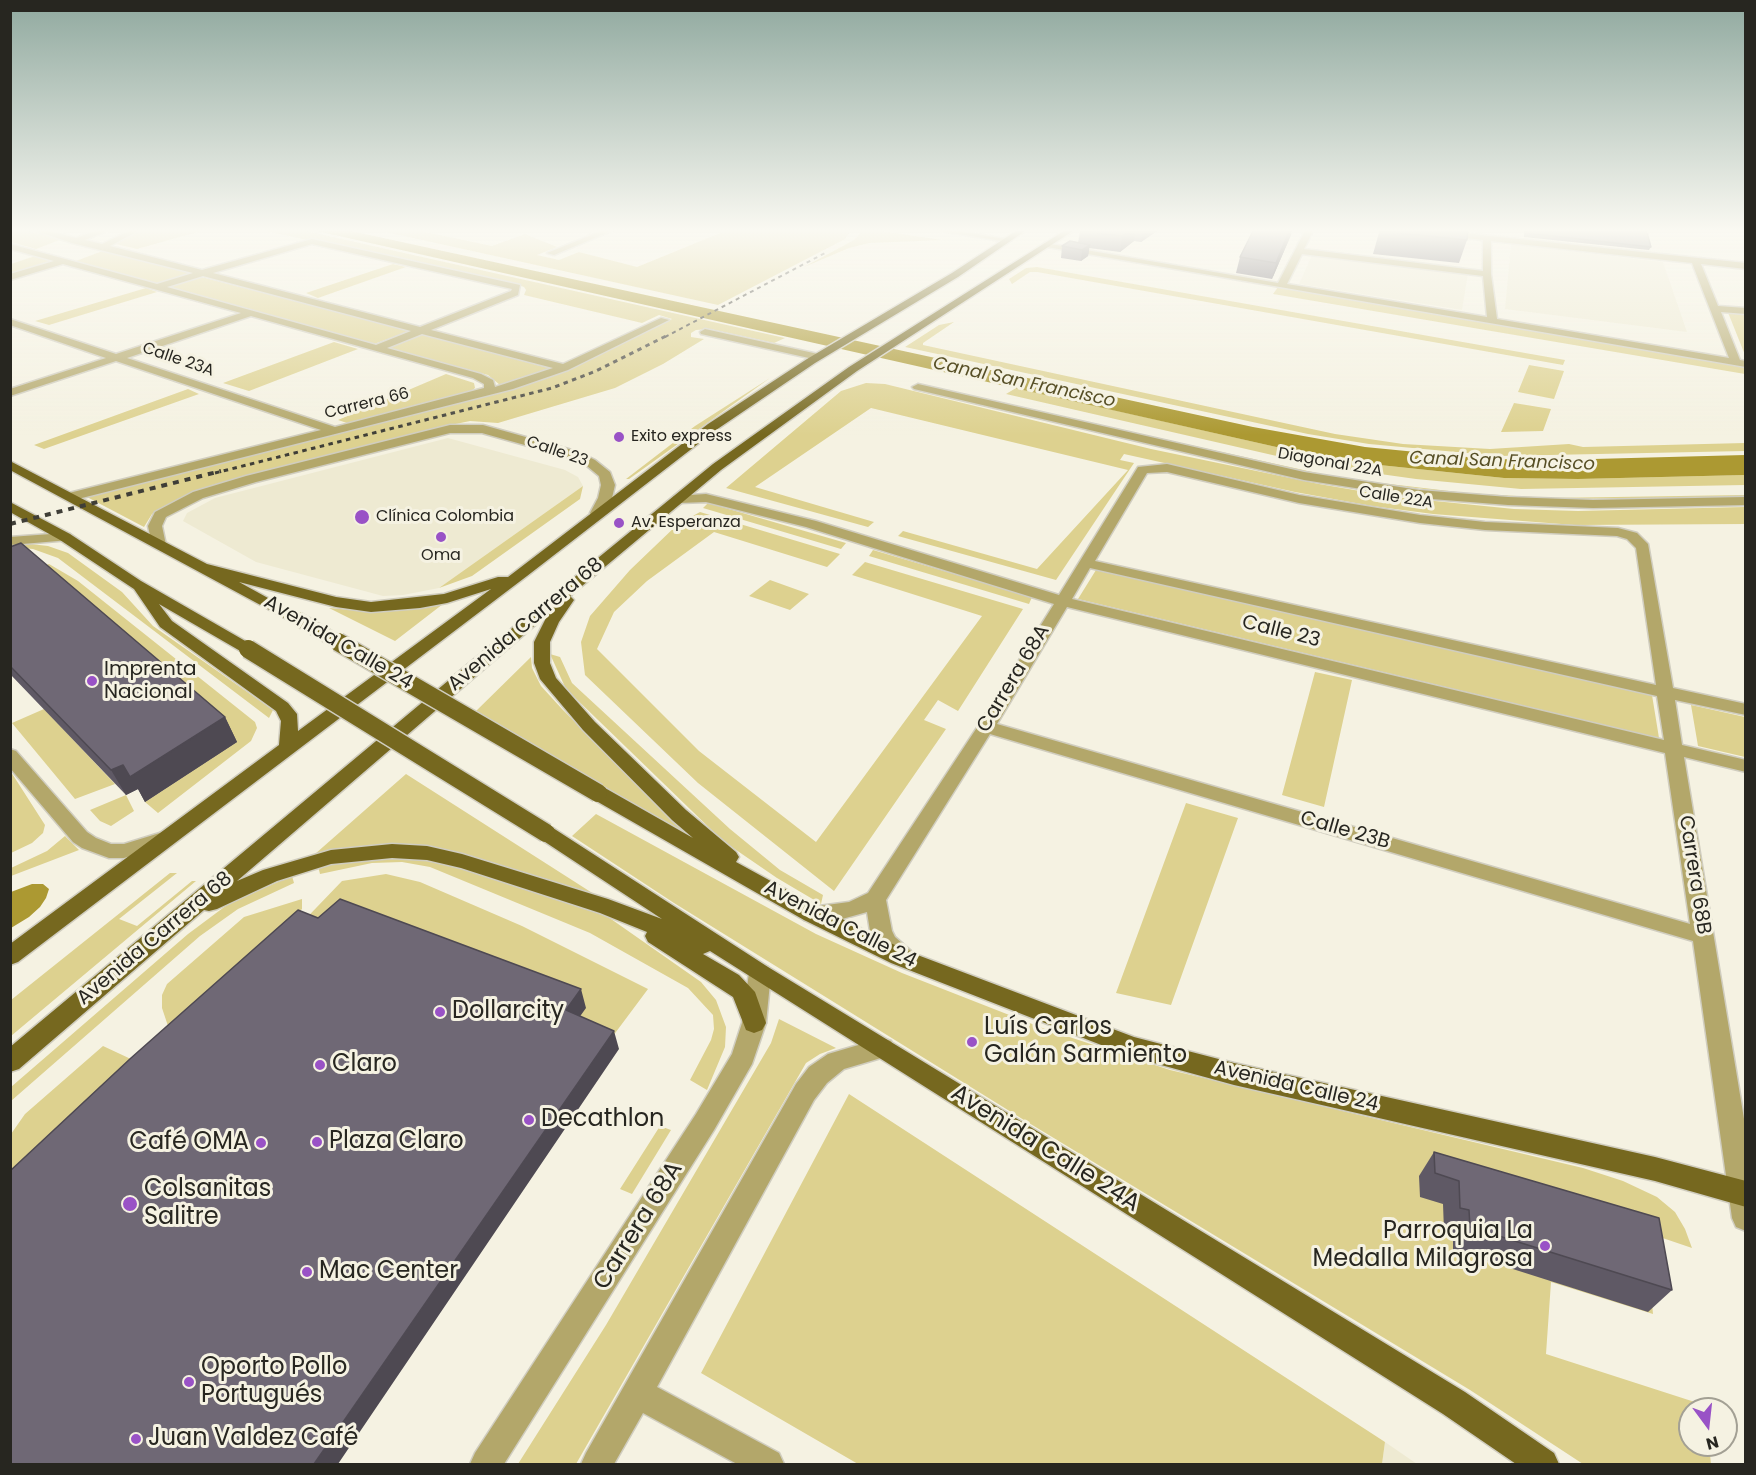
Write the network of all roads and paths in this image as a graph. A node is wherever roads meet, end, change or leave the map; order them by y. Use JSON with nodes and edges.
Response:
{"nodes":[{"id":1,"x":196,"y":298,"type":"edge"},
{"id":2,"x":296,"y":298,"type":"edge"},
{"id":3,"x":503,"y":298,"type":"edge"},
{"id":4,"x":916,"y":298,"type":"edge"},
{"id":5,"x":964,"y":298,"type":"edge"},
{"id":6,"x":1352,"y":298,"type":"edge"},
{"id":7,"x":1490,"y":298,"type":"edge"},
{"id":8,"x":1710,"y":298,"type":"edge"},
{"id":9,"x":1714,"y":308,"type":"junction"},
{"id":10,"x":1746,"y":311,"type":"edge"},
{"id":11,"x":251,"y":313,"type":"junction"},
{"id":12,"x":664,"y":320,"type":"dead end"},
{"id":13,"x":1492,"y":321,"type":"junction"},
{"id":14,"x":10,"y":322,"type":"edge"},
{"id":15,"x":422,"y":331,"type":"junction"},
{"id":16,"x":705,"y":332,"type":"dead end"},
{"id":17,"x":377,"y":348,"type":"junction"},
{"id":18,"x":119,"y":357,"type":"junction"},
{"id":19,"x":818,"y":357,"type":"junction"},
{"id":20,"x":1741,"y":363,"type":"edge"},
{"id":21,"x":564,"y":368,"type":"junction"},
{"id":22,"x":488,"y":392,"type":"junction"},
{"id":23,"x":10,"y":393,"type":"edge"},
{"id":24,"x":335,"y":431,"type":"junction"},
{"id":25,"x":10,"y":465,"type":"edge"},
{"id":26,"x":1157,"y":467,"type":"joint"},
{"id":27,"x":700,"y":482,"type":"junction"},
{"id":28,"x":1746,"y":491,"type":"edge"},
{"id":29,"x":70,"y":497,"type":"junction"},
{"id":30,"x":679,"y":499,"type":"junction"},
{"id":31,"x":1746,"y":501,"type":"edge"},
{"id":32,"x":12,"y":507,"type":"edge"},
{"id":33,"x":597,"y":513,"type":"junction"},
{"id":34,"x":812,"y":525,"type":"junction"},
{"id":35,"x":65,"y":537,"type":"junction"},
{"id":36,"x":1632,"y":537,"type":"joint"},
{"id":37,"x":10,"y":541,"type":"edge"},
{"id":38,"x":159,"y":545,"type":"junction"},
{"id":39,"x":1086,"y":562,"type":"junction"},
{"id":40,"x":200,"y":567,"type":"junction"},
{"id":41,"x":522,"y":573,"type":"junction"},
{"id":42,"x":580,"y":580,"type":"junction"},
{"id":43,"x":136,"y":584,"type":"junction"},
{"id":44,"x":1061,"y":601,"type":"junction"},
{"id":45,"x":1665,"y":693,"type":"junction"},
{"id":46,"x":1746,"y":710,"type":"edge"},
{"id":47,"x":986,"y":727,"type":"junction"},
{"id":48,"x":288,"y":748,"type":"junction"},
{"id":49,"x":1674,"y":749,"type":"junction"},
{"id":50,"x":10,"y":755,"type":"edge"},
{"id":51,"x":1746,"y":766,"type":"edge"},
{"id":52,"x":170,"y":836,"type":"junction"},
{"id":53,"x":765,"y":887,"type":"junction"},
{"id":54,"x":875,"y":900,"type":"junction"},
{"id":55,"x":608,"y":907,"type":"junction"},
{"id":56,"x":812,"y":914,"type":"junction"},
{"id":57,"x":181,"y":917,"type":"junction"},
{"id":58,"x":1703,"y":936,"type":"junction"},
{"id":59,"x":10,"y":956,"type":"edge"},
{"id":60,"x":904,"y":959,"type":"junction"},
{"id":61,"x":750,"y":967,"type":"junction"},
{"id":62,"x":754,"y":1023,"type":"junction"},
{"id":63,"x":882,"y":1048,"type":"junction"},
{"id":64,"x":10,"y":1062,"type":"edge"},
{"id":65,"x":1745,"y":1202,"type":"edge"},
{"id":66,"x":637,"y":1392,"type":"junction"},
{"id":67,"x":486,"y":1464,"type":"edge"},
{"id":68,"x":597,"y":1464,"type":"edge"},
{"id":69,"x":768,"y":1464,"type":"edge"},
{"id":70,"x":1543,"y":1464,"type":"edge"}],
"edges":[{"from":1,"to":11,"type":"street"},
{"from":2,"to":15,"type":"street"},
{"from":3,"to":15,"type":"street"},
{"from":4,"to":19,"type":"main road","name":"Avenida Carrera 68"},
{"from":5,"to":27,"type":"main road","name":"Avenida Carrera 68"},
{"from":6,"to":13,"type":"street"},
{"from":7,"to":13,"type":"street"},
{"from":8,"to":9,"type":"street"},
{"from":9,"to":10,"type":"street"},
{"from":9,"to":20,"type":"street"},
{"from":11,"to":17,"type":"street"},
{"from":11,"to":18,"type":"street"},
{"from":12,"to":21,"type":"street","name":"Carrera 66"},
{"from":13,"to":20,"type":"street"},
{"from":14,"to":18,"type":"street","name":"Calle 23A"},
{"from":15,"to":17,"type":"street"},
{"from":15,"to":21,"type":"street"},
{"from":16,"to":19,"type":"street"},
{"from":17,"to":22,"type":"street"},
{"from":18,"to":23,"type":"street"},
{"from":18,"to":24,"type":"street","name":"Calle 23A"},
{"from":19,"to":33,"type":"main road","name":"Avenida Carrera 68"},
{"from":21,"to":22,"type":"street","name":"Carrera 66"},
{"from":22,"to":24,"type":"street","name":"Carrera 66"},
{"from":24,"to":29,"type":"street","name":"Carrera 66"},
{"from":25,"to":29,"type":"main road","name":"Avenida Calle 24"},
{"from":26,"to":36,"type":"street","name":"Calle 22A"},
{"from":26,"to":39,"type":"street","name":"Carrera 68A"},
{"from":27,"to":30,"type":"main road","name":"Avenida Carrera 68"},
{"from":27,"to":34,"type":"street","name":"Calle 23"},
{"from":28,"to":31,"type":"street","name":"Diagonal 22A"},
{"from":29,"to":38,"type":"main road","name":"Avenida Calle 24"},
{"from":30,"to":34,"type":"street","name":"Calle 23"},
{"from":30,"to":42,"type":"main road","name":"Avenida Carrera 68"},
{"from":32,"to":35,"type":"main road"},
{"from":33,"to":38,"type":"street","name":"Calle 23"},
{"from":33,"to":41,"type":"main road","name":"Avenida Carrera 68"},
{"from":34,"to":44,"type":"street","name":"Calle 23"},
{"from":35,"to":37,"type":"street"},
{"from":35,"to":43,"type":"main road"},
{"from":36,"to":45,"type":"street","name":"Carrera 68B"},
{"from":38,"to":40,"type":"main road","name":"Avenida Calle 24"},
{"from":39,"to":44,"type":"street","name":"Carrera 68A"},
{"from":39,"to":45,"type":"street","name":"Calle 23"},
{"from":40,"to":41,"type":"main road"},
{"from":40,"to":53,"type":"main road","name":"Avenida Calle 24","bridge":true},
{"from":41,"to":48,"type":"main road","name":"Avenida Carrera 68"},
{"from":42,"to":53,"type":"main road"},
{"from":42,"to":57,"type":"main road","name":"Avenida Carrera 68"},
{"from":43,"to":48,"type":"main road"},
{"from":43,"to":61,"type":"main road","name":"Avenida Calle 24A","bridge":true},
{"from":44,"to":47,"type":"street","name":"Carrera 68A"},
{"from":44,"to":49,"type":"street","name":"Calle 23"},
{"from":45,"to":46,"type":"street","name":"Calle 23"},
{"from":45,"to":49,"type":"street","name":"Carrera 68B"},
{"from":47,"to":54,"type":"street","name":"Carrera 68A"},
{"from":47,"to":58,"type":"street","name":"Calle 23B"},
{"from":48,"to":52,"type":"main road","name":"Avenida Carrera 68"},
{"from":49,"to":51,"type":"street","name":"Calle 23"},
{"from":49,"to":58,"type":"street","name":"Carrera 68B"},
{"from":50,"to":52,"type":"street"},
{"from":52,"to":59,"type":"main road","name":"Avenida Carrera 68"},
{"from":53,"to":56,"type":"main road","name":"Avenida Calle 24"},
{"from":54,"to":56,"type":"street"},
{"from":54,"to":60,"type":"street"},
{"from":55,"to":57,"type":"main road"},
{"from":55,"to":61,"type":"main road"},
{"from":55,"to":62,"type":"main road"},
{"from":56,"to":60,"type":"main road","name":"Avenida Calle 24"},
{"from":57,"to":64,"type":"main road","name":"Avenida Carrera 68"},
{"from":58,"to":65,"type":"street","name":"Carrera 68B"},
{"from":60,"to":65,"type":"main road","name":"Avenida Calle 24"},
{"from":61,"to":62,"type":"street","name":"Carrera 68A"},
{"from":61,"to":63,"type":"main road","name":"Avenida Calle 24A"},
{"from":62,"to":67,"type":"street","name":"Carrera 68A"},
{"from":63,"to":66,"type":"street"},
{"from":63,"to":70,"type":"main road","name":"Avenida Calle 24A"},
{"from":66,"to":68,"type":"street"},
{"from":66,"to":69,"type":"street"}]}
